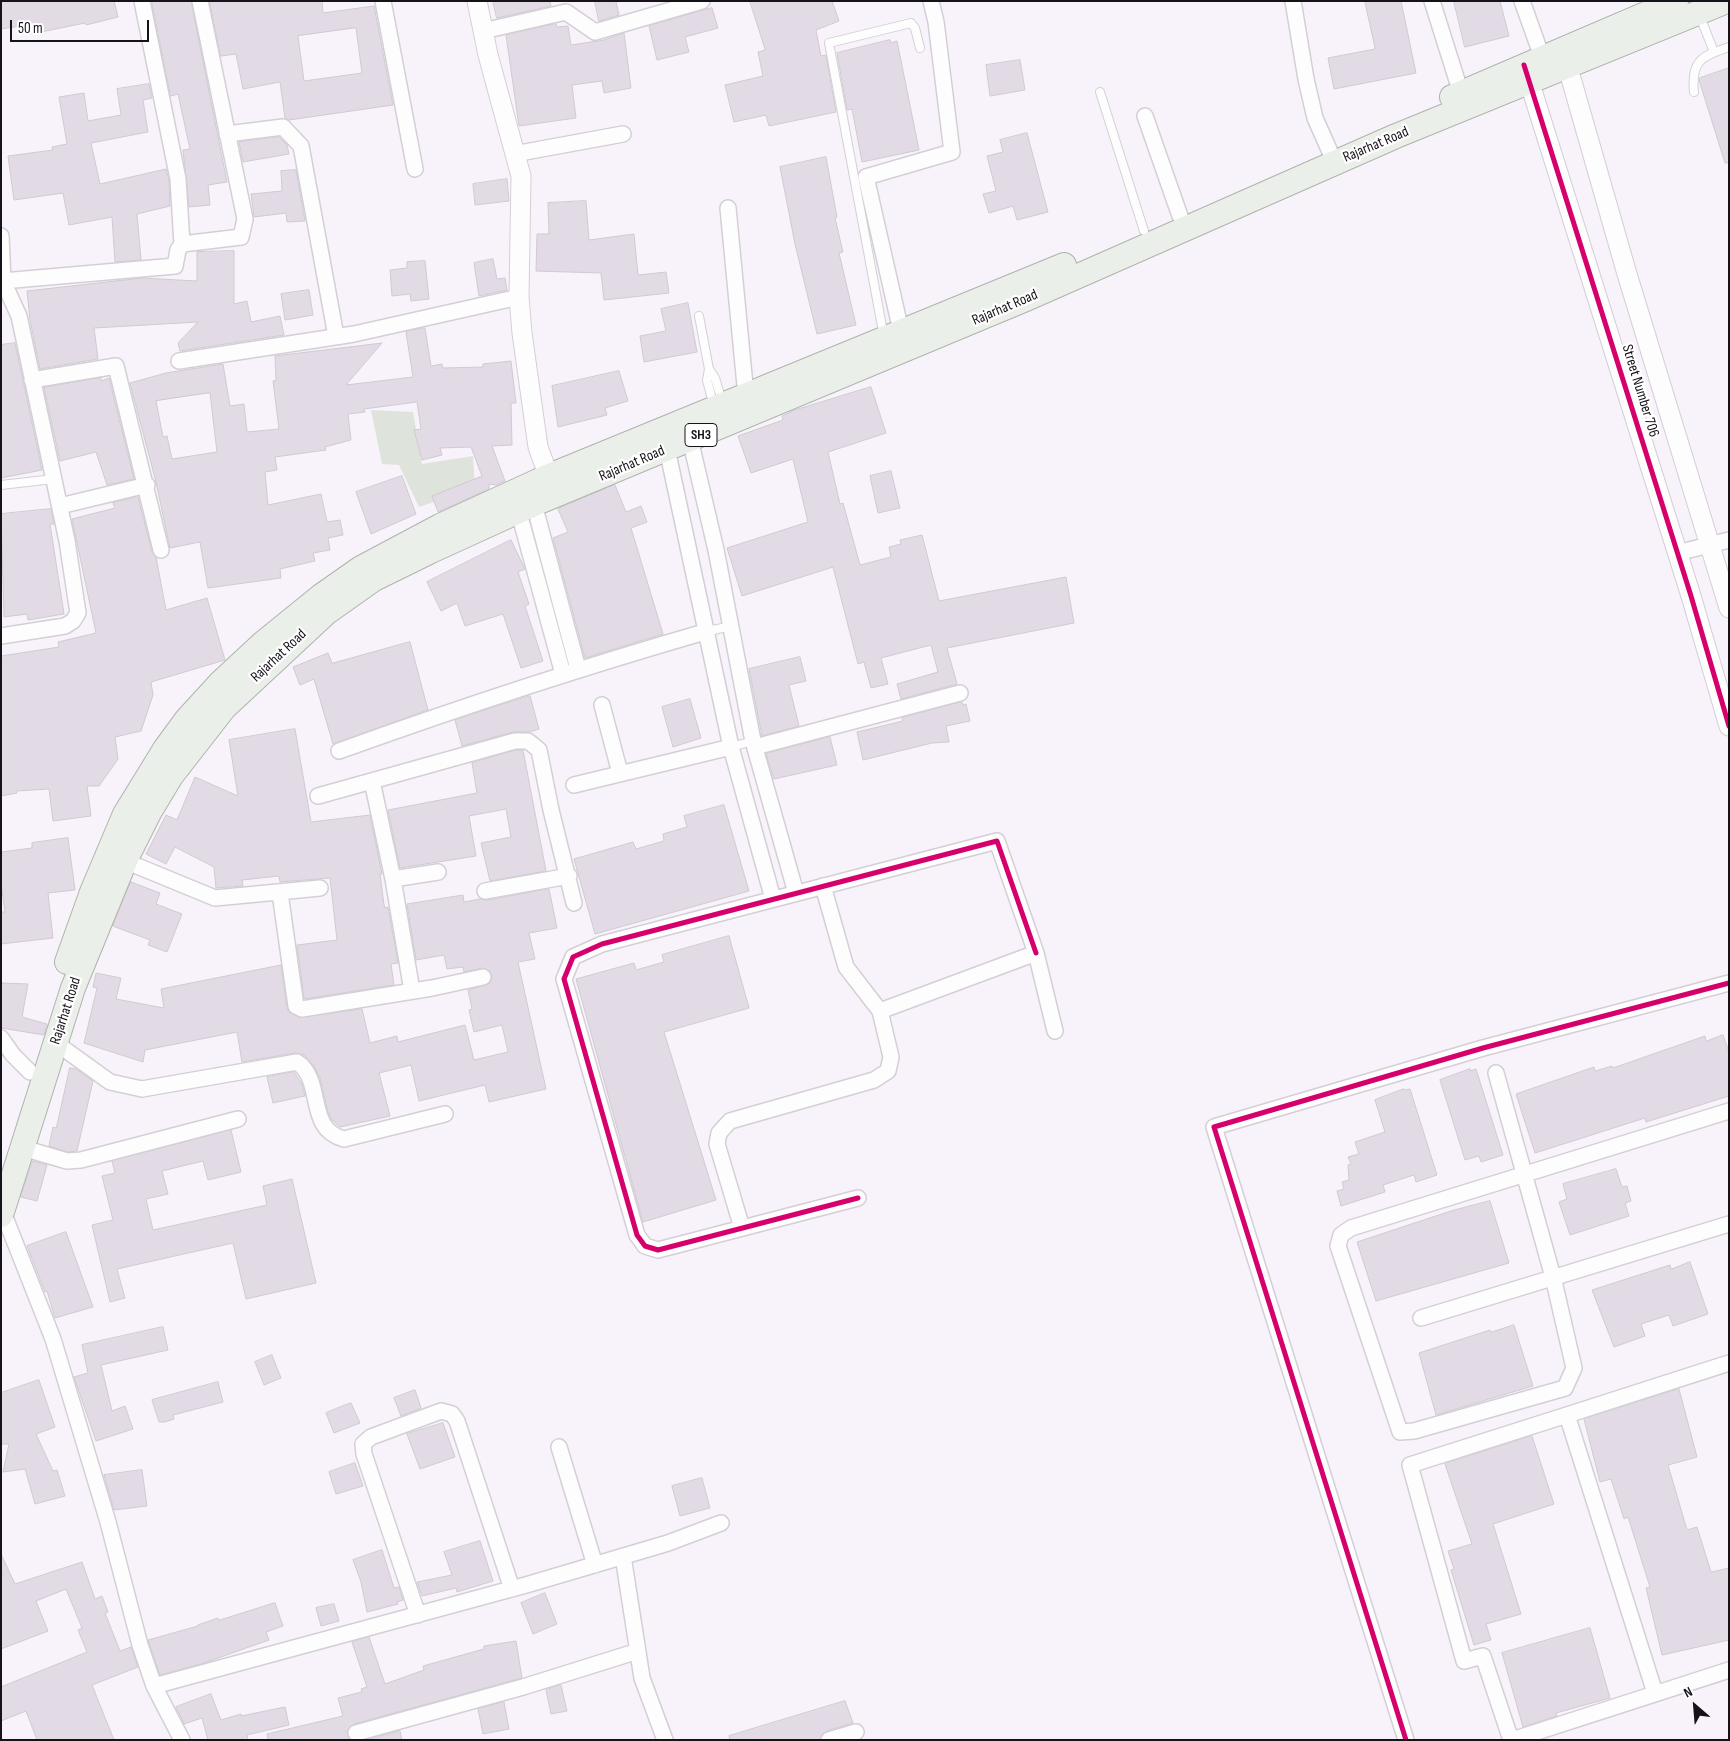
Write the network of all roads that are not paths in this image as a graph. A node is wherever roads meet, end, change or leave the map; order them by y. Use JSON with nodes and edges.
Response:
{"nodes":[{"id":1,"x":142,"y":1,"type":"edge"},
{"id":2,"x":200,"y":1,"type":"edge"},
{"id":3,"x":384,"y":1,"type":"edge"},
{"id":4,"x":477,"y":1,"type":"edge"},
{"id":5,"x":702,"y":1,"type":"edge"},
{"id":6,"x":931,"y":1,"type":"edge"},
{"id":7,"x":1293,"y":1,"type":"edge"},
{"id":8,"x":1432,"y":1,"type":"edge"},
{"id":9,"x":1522,"y":1,"type":"edge"},
{"id":10,"x":1676,"y":1,"type":"edge"},
{"id":11,"x":1727,"y":1,"type":"edge"},
{"id":12,"x":1699,"y":13,"type":"junction"},
{"id":13,"x":483,"y":31,"type":"junction"},
{"id":14,"x":1729,"y":46,"type":"edge"},
{"id":15,"x":920,"y":48,"type":"dead end"},
{"id":16,"x":1714,"y":52,"type":"junction"},
{"id":17,"x":1545,"y":64,"type":"junction"},
{"id":18,"x":1100,"y":92,"type":"dead end"},
{"id":19,"x":1694,"y":92,"type":"dead end"},
{"id":20,"x":1461,"y":93,"type":"junction"},
{"id":21,"x":1145,"y":116,"type":"dead end"},
{"id":22,"x":227,"y":134,"type":"junction"},
{"id":23,"x":623,"y":134,"type":"dead end"},
{"id":24,"x":514,"y":154,"type":"junction"},
{"id":25,"x":1332,"y":157,"type":"junction"},
{"id":26,"x":415,"y":170,"type":"dead end"},
{"id":27,"x":728,"y":208,"type":"dead end"},
{"id":28,"x":1180,"y":216,"type":"junction"},
{"id":29,"x":1144,"y":232,"type":"junction"},
{"id":30,"x":1,"y":236,"type":"edge"},
{"id":31,"x":182,"y":244,"type":"junction"},
{"id":32,"x":3,"y":280,"type":"junction"},
{"id":33,"x":518,"y":298,"type":"junction"},
{"id":34,"x":698,"y":316,"type":"dead end"},
{"id":35,"x":893,"y":335,"type":"junction"},
{"id":36,"x":336,"y":336,"type":"junction"},
{"id":37,"x":179,"y":361,"type":"dead end"},
{"id":38,"x":32,"y":380,"type":"junction"},
{"id":39,"x":746,"y":396,"type":"junction"},
{"id":40,"x":719,"y":407,"type":"junction"},
{"id":41,"x":690,"y":439,"type":"junction"},
{"id":42,"x":667,"y":449,"type":"junction"},
{"id":43,"x":54,"y":479,"type":"junction"},
{"id":44,"x":1,"y":485,"type":"edge"},
{"id":45,"x":147,"y":485,"type":"junction"},
{"id":46,"x":540,"y":497,"type":"junction"},
{"id":47,"x":60,"y":506,"type":"junction"},
{"id":48,"x":708,"y":512,"type":"junction"},
{"id":49,"x":681,"y":518,"type":"junction"},
{"id":50,"x":1729,"y":540,"type":"edge"},
{"id":51,"x":1710,"y":545,"type":"junction"},
{"id":52,"x":161,"y":550,"type":"dead end"},
{"id":53,"x":1677,"y":553,"type":"junction"},
{"id":54,"x":1729,"y":608,"type":"edge"},
{"id":55,"x":732,"y":626,"type":"junction"},
{"id":56,"x":708,"y":631,"type":"junction"},
{"id":57,"x":1,"y":636,"type":"edge"},
{"id":58,"x":571,"y":671,"type":"junction"},
{"id":59,"x":960,"y":693,"type":"dead end"},
{"id":60,"x":602,"y":705,"type":"dead end"},
{"id":61,"x":1729,"y":726,"type":"edge"},
{"id":62,"x":754,"y":744,"type":"junction"},
{"id":63,"x":731,"y":747,"type":"junction"},
{"id":64,"x":340,"y":751,"type":"dead end"},
{"id":65,"x":620,"y":773,"type":"junction"},
{"id":66,"x":372,"y":781,"type":"junction"},
{"id":67,"x":574,"y":785,"type":"dead end"},
{"id":68,"x":318,"y":796,"type":"dead end"},
{"id":69,"x":125,"y":861,"type":"junction"},
{"id":70,"x":438,"y":872,"type":"dead end"},
{"id":71,"x":569,"y":876,"type":"junction"},
{"id":72,"x":393,"y":880,"type":"junction"},
{"id":73,"x":823,"y":886,"type":"junction"},
{"id":74,"x":320,"y":888,"type":"dead end"},
{"id":75,"x":485,"y":891,"type":"dead end"},
{"id":76,"x":280,"y":893,"type":"junction"},
{"id":77,"x":796,"y":893,"type":"junction"},
{"id":78,"x":773,"y":899,"type":"junction"},
{"id":79,"x":574,"y":903,"type":"dead end"},
{"id":80,"x":1036,"y":953,"type":"junction"},
{"id":81,"x":483,"y":977,"type":"dead end"},
{"id":82,"x":1729,"y":984,"type":"edge"},
{"id":83,"x":412,"y":991,"type":"junction"},
{"id":84,"x":880,"y":1011,"type":"junction"},
{"id":85,"x":1055,"y":1031,"type":"dead end"},
{"id":86,"x":1,"y":1038,"type":"edge"},
{"id":87,"x":56,"y":1043,"type":"junction"},
{"id":88,"x":30,"y":1072,"type":"junction"},
{"id":89,"x":1496,"y":1073,"type":"dead end"},
{"id":90,"x":1729,"y":1111,"type":"edge"},
{"id":91,"x":445,"y":1114,"type":"dead end"},
{"id":92,"x":238,"y":1119,"type":"dead end"},
{"id":93,"x":22,"y":1148,"type":"junction"},
{"id":94,"x":1,"y":1163,"type":"edge"},
{"id":95,"x":1526,"y":1173,"type":"junction"},
{"id":96,"x":858,"y":1198,"type":"dead end"},
{"id":97,"x":2,"y":1211,"type":"edge"},
{"id":98,"x":1729,"y":1224,"type":"edge"},
{"id":99,"x":742,"y":1228,"type":"junction"},
{"id":100,"x":1553,"y":1277,"type":"junction"},
{"id":101,"x":1421,"y":1318,"type":"dead end"},
{"id":102,"x":1729,"y":1363,"type":"edge"},
{"id":103,"x":1567,"y":1415,"type":"junction"},
{"id":104,"x":558,"y":1447,"type":"dead end"},
{"id":105,"x":721,"y":1523,"type":"dead end"},
{"id":106,"x":623,"y":1556,"type":"junction"},
{"id":107,"x":595,"y":1565,"type":"junction"},
{"id":108,"x":512,"y":1589,"type":"junction"},
{"id":109,"x":418,"y":1614,"type":"junction"},
{"id":110,"x":638,"y":1651,"type":"junction"},
{"id":111,"x":1729,"y":1670,"type":"edge"},
{"id":112,"x":154,"y":1686,"type":"junction"},
{"id":113,"x":1654,"y":1693,"type":"junction"},
{"id":114,"x":856,"y":1732,"type":"dead end"},
{"id":115,"x":356,"y":1733,"type":"dead end"},
{"id":116,"x":182,"y":1740,"type":"edge"},
{"id":117,"x":665,"y":1740,"type":"edge"},
{"id":118,"x":829,"y":1740,"type":"edge"},
{"id":119,"x":1406,"y":1740,"type":"edge"},
{"id":120,"x":1511,"y":1740,"type":"edge"}],
"edges":[{"from":1,"to":31,"type":"street"},
{"from":2,"to":22,"type":"street"},
{"from":3,"to":26,"type":"street"},
{"from":4,"to":13,"type":"street"},
{"from":5,"to":13,"type":"street"},
{"from":6,"to":35,"type":"street"},
{"from":7,"to":25,"type":"street"},
{"from":8,"to":20,"type":"street"},
{"from":9,"to":17,"type":"street"},
{"from":10,"to":17,"type":"main road","name":"Rajarhat Road","number":"SH3"},
{"from":11,"to":12,"type":"main road","name":"Rajarhat Road","number":"SH3"},
{"from":12,"to":16,"type":"lane"},
{"from":12,"to":17,"type":"main road","name":"Rajarhat Road","number":"SH3"},
{"from":13,"to":24,"type":"street"},
{"from":14,"to":16,"type":"lane"},
{"from":15,"to":35,"type":"lane"},
{"from":16,"to":19,"type":"lane"},
{"from":17,"to":20,"type":"main road","name":"Rajarhat Road","number":"SH3"},
{"from":17,"to":25,"type":"main road","name":"Rajarhat Road","number":"SH3"},
{"from":17,"to":51,"type":"street"},
{"from":17,"to":53,"type":"street","name":"Street Number 706"},
{"from":18,"to":29,"type":"lane"},
{"from":20,"to":25,"type":"main road","name":"Rajarhat Road","number":"SH3"},
{"from":21,"to":28,"type":"street"},
{"from":22,"to":31,"type":"street"},
{"from":22,"to":36,"type":"street"},
{"from":23,"to":24,"type":"street"},
{"from":24,"to":33,"type":"street"},
{"from":25,"to":28,"type":"main road","name":"Rajarhat Road","number":"SH3"},
{"from":25,"to":41,"type":"main road","name":"Rajarhat Road","number":"SH3"},
{"from":27,"to":39,"type":"street"},
{"from":28,"to":29,"type":"main road","name":"Rajarhat Road","number":"SH3"},
{"from":29,"to":35,"type":"main road","name":"Rajarhat Road","number":"SH3"},
{"from":30,"to":32,"type":"street"},
{"from":31,"to":32,"type":"street"},
{"from":32,"to":38,"type":"street"},
{"from":33,"to":36,"type":"street"},
{"from":33,"to":46,"type":"street"},
{"from":34,"to":40,"type":"lane"},
{"from":35,"to":39,"type":"main road","name":"Rajarhat Road","number":"SH3"},
{"from":36,"to":37,"type":"street"},
{"from":38,"to":43,"type":"street"},
{"from":38,"to":45,"type":"street"},
{"from":39,"to":40,"type":"main road","name":"Rajarhat Road","number":"SH3"},
{"from":40,"to":46,"type":"main road","name":"Rajarhat Road","number":"SH3"},
{"from":41,"to":42,"type":"main road","name":"Rajarhat Road","number":"SH3"},
{"from":41,"to":48,"type":"street"},
{"from":42,"to":46,"type":"main road","name":"Rajarhat Road","number":"SH3"},
{"from":42,"to":49,"type":"street"},
{"from":43,"to":44,"type":"lane"},
{"from":43,"to":47,"type":"street"},
{"from":45,"to":47,"type":"street"},
{"from":45,"to":52,"type":"street"},
{"from":46,"to":58,"type":"street"},
{"from":46,"to":69,"type":"main road","name":"Rajarhat Road","number":"SH3"},
{"from":46,"to":88,"type":"main road","name":"Rajarhat Road","number":"SH3"},
{"from":47,"to":57,"type":"street"},
{"from":48,"to":49,"type":"street"},
{"from":48,"to":55,"type":"street"},
{"from":49,"to":56,"type":"street"},
{"from":50,"to":51,"type":"street"},
{"from":51,"to":53,"type":"street"},
{"from":51,"to":54,"type":"street"},
{"from":53,"to":61,"type":"street","name":"Street Number 706"},
{"from":55,"to":56,"type":"lane"},
{"from":55,"to":62,"type":"street"},
{"from":56,"to":58,"type":"street"},
{"from":56,"to":63,"type":"street"},
{"from":58,"to":64,"type":"street"},
{"from":59,"to":62,"type":"street"},
{"from":60,"to":65,"type":"street"},
{"from":62,"to":63,"type":"lane"},
{"from":62,"to":77,"type":"street"},
{"from":63,"to":65,"type":"street"},
{"from":63,"to":78,"type":"street"},
{"from":65,"to":67,"type":"street"},
{"from":66,"to":68,"type":"street"},
{"from":66,"to":71,"type":"street"},
{"from":66,"to":72,"type":"street"},
{"from":69,"to":76,"type":"street"},
{"from":69,"to":87,"type":"main road","name":"Rajarhat Road","number":"SH3"},
{"from":70,"to":72,"type":"street"},
{"from":71,"to":75,"type":"street"},
{"from":71,"to":79,"type":"street"},
{"from":72,"to":83,"type":"street"},
{"from":73,"to":77,"type":"street"},
{"from":73,"to":80,"type":"street"},
{"from":73,"to":84,"type":"street"},
{"from":74,"to":76,"type":"street"},
{"from":76,"to":83,"type":"street"},
{"from":77,"to":78,"type":"street"},
{"from":78,"to":99,"type":"street"},
{"from":80,"to":84,"type":"street"},
{"from":80,"to":85,"type":"street"},
{"from":81,"to":83,"type":"street"},
{"from":82,"to":119,"type":"street"},
{"from":84,"to":99,"type":"street"},
{"from":86,"to":88,"type":"street"},
{"from":87,"to":91,"type":"street"},
{"from":87,"to":93,"type":"main road","name":"Rajarhat Road","number":"SH3"},
{"from":88,"to":94,"type":"main road","name":"Rajarhat Road","number":"SH3"},
{"from":89,"to":95,"type":"street"},
{"from":90,"to":95,"type":"street"},
{"from":92,"to":93,"type":"street"},
{"from":93,"to":97,"type":"main road","name":"Rajarhat Road","number":"SH3"},
{"from":95,"to":100,"type":"street"},
{"from":95,"to":100,"type":"street"},
{"from":96,"to":99,"type":"street"},
{"from":97,"to":112,"type":"street"},
{"from":98,"to":100,"type":"street"},
{"from":100,"to":101,"type":"street"},
{"from":102,"to":103,"type":"street"},
{"from":103,"to":113,"type":"street"},
{"from":103,"to":120,"type":"street"},
{"from":104,"to":107,"type":"street"},
{"from":105,"to":106,"type":"street"},
{"from":106,"to":107,"type":"street"},
{"from":106,"to":110,"type":"street"},
{"from":107,"to":108,"type":"street"},
{"from":108,"to":109,"type":"street"},
{"from":108,"to":109,"type":"street"},
{"from":109,"to":112,"type":"street"},
{"from":110,"to":115,"type":"street"},
{"from":110,"to":117,"type":"street"},
{"from":111,"to":113,"type":"street"},
{"from":112,"to":116,"type":"street"},
{"from":113,"to":120,"type":"street"},
{"from":114,"to":118,"type":"street"}]}
